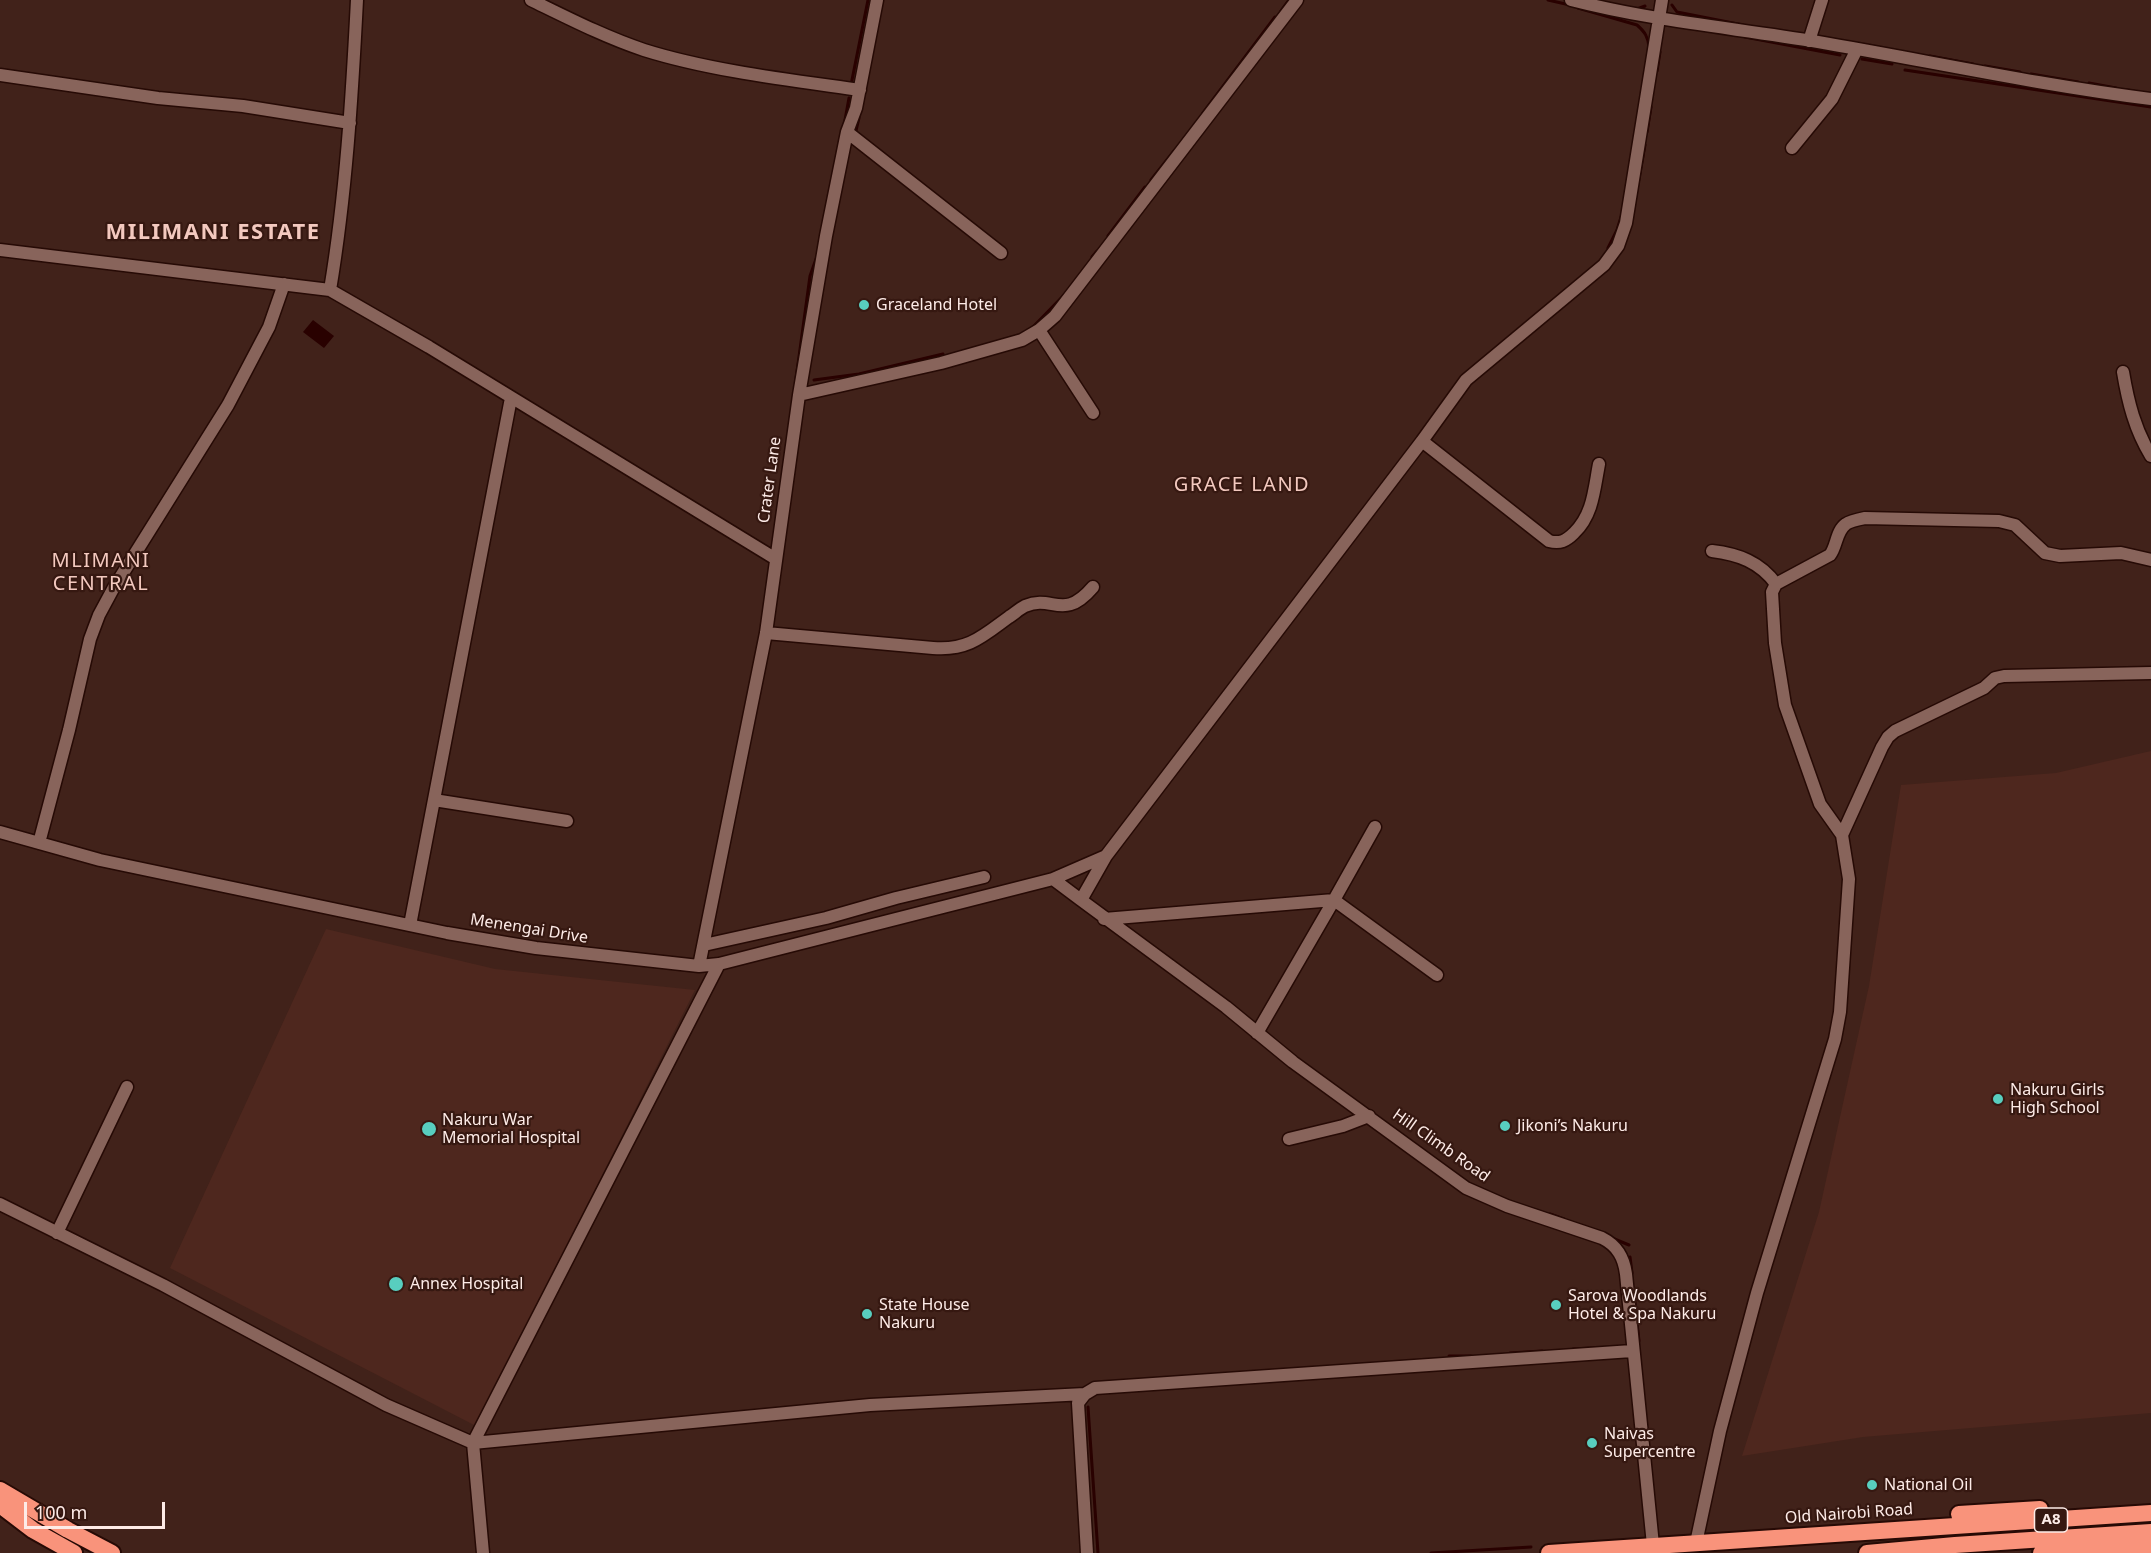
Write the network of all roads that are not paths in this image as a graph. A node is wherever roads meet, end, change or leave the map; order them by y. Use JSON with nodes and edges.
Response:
{"nodes":[{"id":1,"x":357,"y":0,"type":"edge"},
{"id":2,"x":531,"y":0,"type":"edge"},
{"id":3,"x":877,"y":0,"type":"edge"},
{"id":4,"x":1297,"y":0,"type":"edge"},
{"id":5,"x":1571,"y":0,"type":"edge"},
{"id":6,"x":1662,"y":0,"type":"edge"},
{"id":7,"x":1822,"y":0,"type":"edge"},
{"id":8,"x":1659,"y":19,"type":"junction"},
{"id":9,"x":1809,"y":41,"type":"junction"},
{"id":10,"x":1857,"y":49,"type":"junction"},
{"id":11,"x":0,"y":75,"type":"edge"},
{"id":12,"x":860,"y":90,"type":"junction"},
{"id":13,"x":2151,"y":99,"type":"edge"},
{"id":14,"x":350,"y":123,"type":"junction"},
{"id":15,"x":847,"y":132,"type":"junction"},
{"id":16,"x":1792,"y":148,"type":"dead end"},
{"id":17,"x":0,"y":250,"type":"edge"},
{"id":18,"x":1001,"y":253,"type":"dead end"},
{"id":19,"x":284,"y":284,"type":"junction"},
{"id":20,"x":330,"y":290,"type":"junction"},
{"id":21,"x":1039,"y":330,"type":"junction"},
{"id":22,"x":2123,"y":372,"type":"dead end"},
{"id":23,"x":799,"y":395,"type":"junction"},
{"id":24,"x":512,"y":398,"type":"junction"},
{"id":25,"x":1094,"y":413,"type":"dead end"},
{"id":26,"x":1422,"y":441,"type":"junction"},
{"id":27,"x":2151,"y":456,"type":"edge"},
{"id":28,"x":1599,"y":464,"type":"dead end"},
{"id":29,"x":1712,"y":551,"type":"dead end"},
{"id":30,"x":776,"y":559,"type":"junction"},
{"id":31,"x":2151,"y":560,"type":"edge"},
{"id":32,"x":1776,"y":584,"type":"junction"},
{"id":33,"x":1093,"y":587,"type":"dead end"},
{"id":34,"x":766,"y":633,"type":"junction"},
{"id":35,"x":2151,"y":673,"type":"edge"},
{"id":36,"x":434,"y":800,"type":"junction"},
{"id":37,"x":567,"y":821,"type":"dead end"},
{"id":38,"x":1375,"y":827,"type":"dead end"},
{"id":39,"x":0,"y":832,"type":"edge"},
{"id":40,"x":1842,"y":835,"type":"junction"},
{"id":41,"x":39,"y":843,"type":"junction"},
{"id":42,"x":1106,"y":856,"type":"junction"},
{"id":43,"x":984,"y":878,"type":"dead end"},
{"id":44,"x":1053,"y":879,"type":"junction"},
{"id":45,"x":1082,"y":900,"type":"junction"},
{"id":46,"x":1334,"y":900,"type":"junction"},
{"id":47,"x":1104,"y":919,"type":"junction"},
{"id":48,"x":411,"y":925,"type":"junction"},
{"id":49,"x":704,"y":945,"type":"junction"},
{"id":50,"x":719,"y":964,"type":"junction"},
{"id":51,"x":699,"y":966,"type":"junction"},
{"id":52,"x":1437,"y":975,"type":"dead end"},
{"id":53,"x":1257,"y":1033,"type":"junction"},
{"id":54,"x":127,"y":1087,"type":"dead end"},
{"id":55,"x":1369,"y":1116,"type":"junction"},
{"id":56,"x":1289,"y":1139,"type":"dead end"},
{"id":57,"x":0,"y":1204,"type":"edge"},
{"id":58,"x":57,"y":1233,"type":"junction"},
{"id":59,"x":1632,"y":1351,"type":"junction"},
{"id":60,"x":1085,"y":1394,"type":"junction"},
{"id":61,"x":473,"y":1443,"type":"junction"},
{"id":62,"x":0,"y":1490,"type":"edge"},
{"id":63,"x":2151,"y":1504,"type":"edge"},
{"id":64,"x":0,"y":1505,"type":"edge"},
{"id":65,"x":2151,"y":1513,"type":"edge"},
{"id":66,"x":1890,"y":1530,"type":"junction"},
{"id":67,"x":2151,"y":1532,"type":"edge"},
{"id":68,"x":1696,"y":1543,"type":"junction"},
{"id":69,"x":1653,"y":1545,"type":"junction"},
{"id":70,"x":2151,"y":1546,"type":"edge"},
{"id":71,"x":1892,"y":1551,"type":"junction"},
{"id":72,"x":74,"y":1553,"type":"edge"},
{"id":73,"x":112,"y":1553,"type":"edge"},
{"id":74,"x":483,"y":1553,"type":"edge"},
{"id":75,"x":1087,"y":1553,"type":"edge"},
{"id":76,"x":1549,"y":1553,"type":"edge"},
{"id":77,"x":1867,"y":1553,"type":"edge"},
{"id":78,"x":1916,"y":1553,"type":"edge"},
{"id":79,"x":2041,"y":1553,"type":"edge"}],
"edges":[{"from":1,"to":14,"type":"street"},
{"from":2,"to":12,"type":"street"},
{"from":3,"to":12,"type":"street","name":"Crater Lane"},
{"from":4,"to":21,"type":"street"},
{"from":5,"to":8,"type":"street"},
{"from":6,"to":8,"type":"street"},
{"from":7,"to":9,"type":"street"},
{"from":8,"to":9,"type":"street"},
{"from":8,"to":26,"type":"street"},
{"from":9,"to":10,"type":"street"},
{"from":10,"to":13,"type":"street"},
{"from":10,"to":16,"type":"street"},
{"from":11,"to":14,"type":"street"},
{"from":12,"to":15,"type":"street","name":"Crater Lane"},
{"from":14,"to":20,"type":"street"},
{"from":15,"to":18,"type":"street"},
{"from":15,"to":23,"type":"street","name":"Crater Lane"},
{"from":17,"to":19,"type":"street"},
{"from":19,"to":20,"type":"street"},
{"from":19,"to":41,"type":"street"},
{"from":20,"to":24,"type":"street"},
{"from":21,"to":23,"type":"street"},
{"from":21,"to":25,"type":"street"},
{"from":22,"to":27,"type":"street"},
{"from":23,"to":30,"type":"street","name":"Crater Lane"},
{"from":24,"to":30,"type":"street"},
{"from":24,"to":36,"type":"street"},
{"from":26,"to":28,"type":"street"},
{"from":26,"to":42,"type":"street"},
{"from":29,"to":32,"type":"street"},
{"from":30,"to":34,"type":"street","name":"Crater Lane"},
{"from":31,"to":32,"type":"street"},
{"from":32,"to":40,"type":"street"},
{"from":33,"to":34,"type":"street"},
{"from":34,"to":49,"type":"street","name":"Crater Lane"},
{"from":35,"to":40,"type":"street"},
{"from":36,"to":37,"type":"street"},
{"from":36,"to":48,"type":"street"},
{"from":38,"to":46,"type":"street"},
{"from":39,"to":41,"type":"street","name":"Menengai Drive"},
{"from":40,"to":68,"type":"street"},
{"from":41,"to":48,"type":"street","name":"Menengai Drive"},
{"from":42,"to":44,"type":"street","name":"Menengai Drive"},
{"from":42,"to":45,"type":"street"},
{"from":43,"to":49,"type":"street"},
{"from":44,"to":45,"type":"street","name":"Hill Climb Road"},
{"from":44,"to":50,"type":"street","name":"Menengai Drive"},
{"from":45,"to":47,"type":"street","name":"Hill Climb Road"},
{"from":46,"to":47,"type":"street"},
{"from":46,"to":52,"type":"street"},
{"from":46,"to":53,"type":"street"},
{"from":47,"to":53,"type":"street","name":"Hill Climb Road"},
{"from":48,"to":51,"type":"street","name":"Menengai Drive"},
{"from":49,"to":51,"type":"street","name":"Crater Lane"},
{"from":50,"to":51,"type":"street","name":"Menengai Drive"},
{"from":50,"to":61,"type":"street"},
{"from":53,"to":55,"type":"street","name":"Hill Climb Road"},
{"from":54,"to":58,"type":"street"},
{"from":55,"to":56,"type":"street"},
{"from":55,"to":59,"type":"street","name":"Hill Climb Road"},
{"from":57,"to":58,"type":"street"},
{"from":58,"to":61,"type":"street"},
{"from":59,"to":60,"type":"street"},
{"from":59,"to":69,"type":"street","name":"Hill Climb Road"},
{"from":60,"to":61,"type":"street"},
{"from":60,"to":75,"type":"street"},
{"from":61,"to":74,"type":"street"},
{"from":62,"to":73,"type":"highway"},
{"from":63,"to":66,"type":"highway"},
{"from":64,"to":72,"type":"highway"},
{"from":65,"to":66,"type":"highway","name":"Old Nairobi Road","number":"A8"},
{"from":66,"to":68,"type":"highway","name":"Old Nairobi Road","number":"A8"},
{"from":67,"to":71,"type":"highway","number":"A8"},
{"from":68,"to":69,"type":"highway","name":"Old Nairobi Road","number":"A8"},
{"from":69,"to":76,"type":"highway","name":"Old Nairobi Road","number":"A8"},
{"from":70,"to":79,"type":"highway"},
{"from":71,"to":77,"type":"highway","number":"A8"},
{"from":71,"to":78,"type":"highway"}]}
